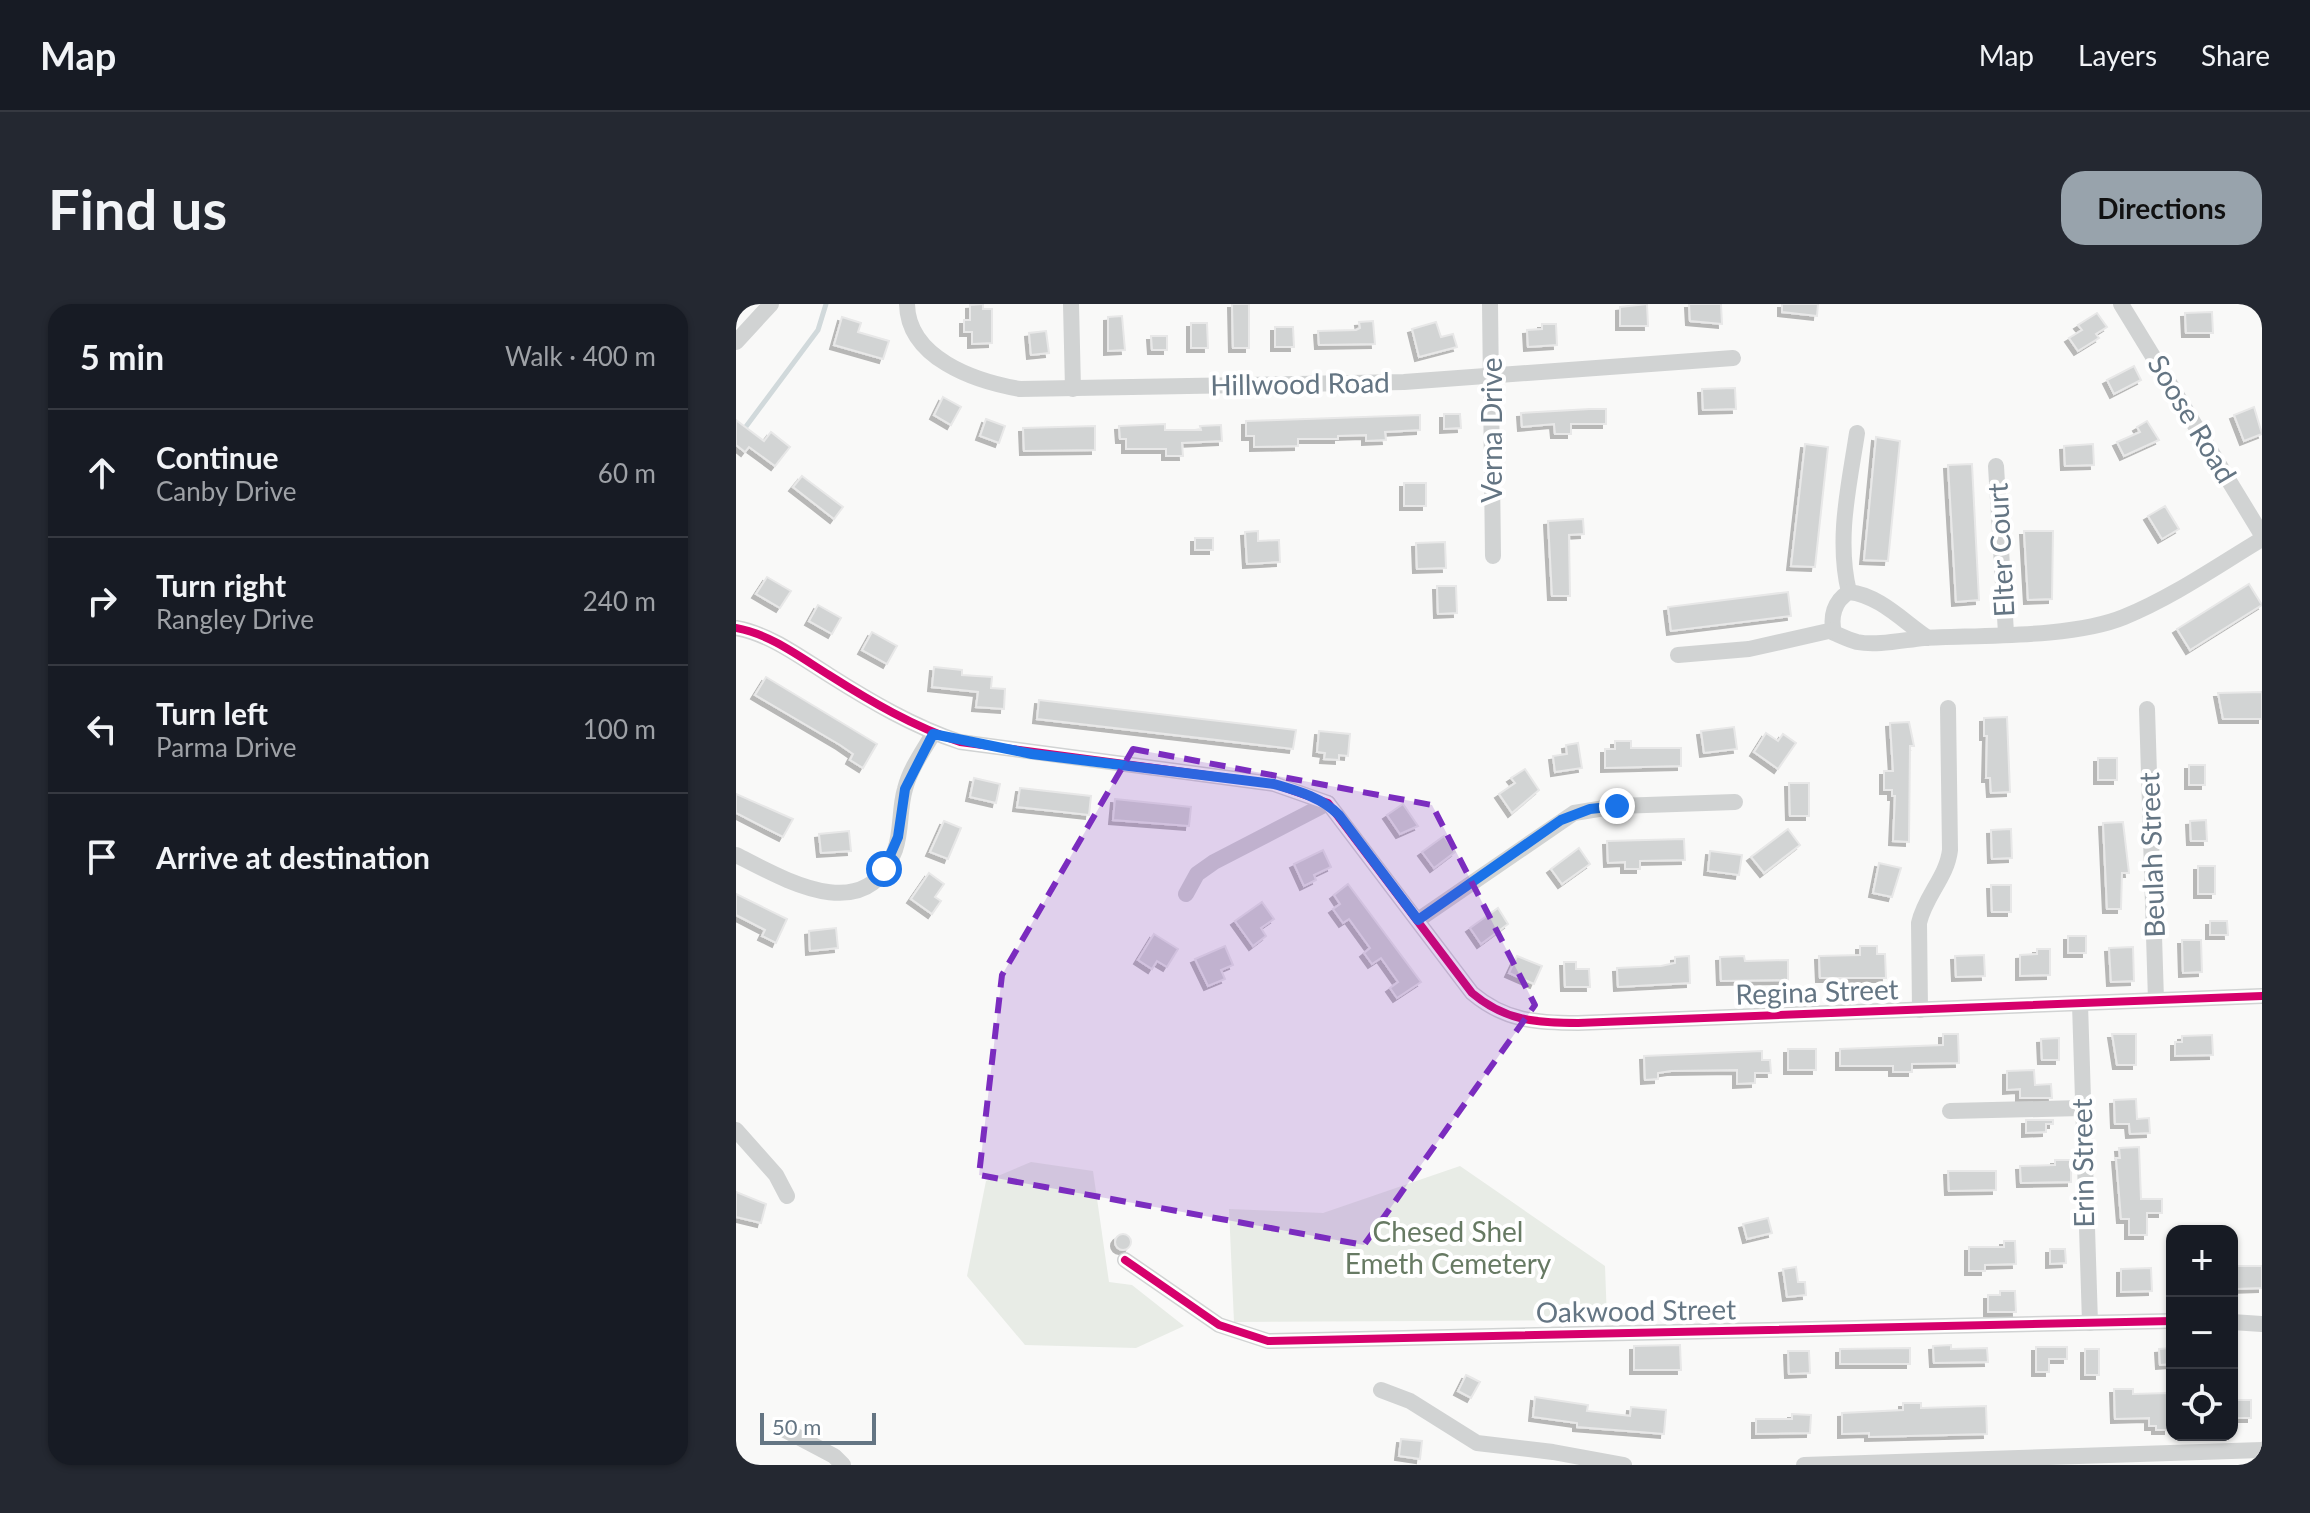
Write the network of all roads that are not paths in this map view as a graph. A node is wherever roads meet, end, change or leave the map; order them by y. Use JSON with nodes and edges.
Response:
{"nodes":[{"id":1,"x":771,"y":304,"type":"edge"},
{"id":2,"x":907,"y":304,"type":"edge"},
{"id":3,"x":1071,"y":304,"type":"edge"},
{"id":4,"x":1490,"y":304,"type":"edge"},
{"id":5,"x":2121,"y":304,"type":"edge"},
{"id":6,"x":736,"y":342,"type":"edge"},
{"id":7,"x":1733,"y":358,"type":"dead end"},
{"id":8,"x":1489,"y":375,"type":"junction"},
{"id":9,"x":1073,"y":389,"type":"junction"},
{"id":10,"x":1857,"y":433,"type":"dead end"},
{"id":11,"x":1996,"y":466,"type":"dead end"},
{"id":12,"x":2262,"y":537,"type":"edge"},
{"id":13,"x":1493,"y":556,"type":"dead end"},
{"id":14,"x":1849,"y":592,"type":"junction"},
{"id":15,"x":736,"y":628,"type":"edge"},
{"id":16,"x":1833,"y":630,"type":"junction"},
{"id":17,"x":2006,"y":633,"type":"junction"},
{"id":18,"x":1928,"y":638,"type":"junction"},
{"id":19,"x":1678,"y":655,"type":"dead end"},
{"id":20,"x":1948,"y":708,"type":"dead end"},
{"id":21,"x":2147,"y":709,"type":"dead end"},
{"id":22,"x":933,"y":734,"type":"junction"},
{"id":23,"x":1735,"y":802,"type":"dead end"},
{"id":24,"x":1328,"y":803,"type":"junction"},
{"id":25,"x":736,"y":855,"type":"edge"},
{"id":26,"x":1186,"y":894,"type":"dead end"},
{"id":27,"x":1418,"y":920,"type":"junction"},
{"id":28,"x":2262,"y":996,"type":"edge"},
{"id":29,"x":2156,"y":1000,"type":"junction"},
{"id":30,"x":2080,"y":1004,"type":"junction"},
{"id":31,"x":1920,"y":1010,"type":"junction"},
{"id":32,"x":2082,"y":1108,"type":"junction"},
{"id":33,"x":1950,"y":1111,"type":"dead end"},
{"id":34,"x":736,"y":1130,"type":"edge"},
{"id":35,"x":787,"y":1196,"type":"dead end"},
{"id":36,"x":1125,"y":1260,"type":"dead end"},
{"id":37,"x":2166,"y":1321,"type":"edge"},
{"id":38,"x":2238,"y":1322,"type":"edge"},
{"id":39,"x":2090,"y":1323,"type":"junction"},
{"id":40,"x":2262,"y":1324,"type":"edge"},
{"id":41,"x":1381,"y":1390,"type":"dead end"},
{"id":42,"x":781,"y":1428,"type":"dead end"},
{"id":43,"x":2262,"y":1450,"type":"edge"},
{"id":44,"x":843,"y":1465,"type":"edge"},
{"id":45,"x":1624,"y":1465,"type":"edge"},
{"id":46,"x":1804,"y":1465,"type":"edge"}],
"edges":[{"from":1,"to":6,"type":"street"},
{"from":2,"to":9,"type":"street","name":"Hillwood Road"},
{"from":3,"to":9,"type":"street"},
{"from":4,"to":8,"type":"street","name":"Verna Drive"},
{"from":5,"to":12,"type":"street","name":"Soose Road"},
{"from":7,"to":8,"type":"street","name":"Hillwood Road"},
{"from":8,"to":9,"type":"street","name":"Hillwood Road"},
{"from":8,"to":13,"type":"street","name":"Verna Drive"},
{"from":10,"to":14,"type":"street"},
{"from":11,"to":17,"type":"street","name":"Elter Court"},
{"from":12,"to":17,"type":"street"},
{"from":14,"to":16,"type":"street"},
{"from":14,"to":18,"type":"street"},
{"from":15,"to":22,"type":"street"},
{"from":16,"to":18,"type":"street"},
{"from":16,"to":19,"type":"street"},
{"from":17,"to":18,"type":"street"},
{"from":20,"to":31,"type":"street"},
{"from":21,"to":29,"type":"street","name":"Beulah Street"},
{"from":22,"to":24,"type":"street"},
{"from":22,"to":25,"type":"street"},
{"from":23,"to":27,"type":"street"},
{"from":24,"to":26,"type":"street"},
{"from":24,"to":27,"type":"street","name":"Regina Street"},
{"from":27,"to":31,"type":"street","name":"Regina Street"},
{"from":28,"to":29,"type":"street","name":"Regina Street"},
{"from":29,"to":30,"type":"street","name":"Regina Street"},
{"from":30,"to":31,"type":"street","name":"Regina Street"},
{"from":30,"to":32,"type":"street","name":"Erin Street"},
{"from":32,"to":33,"type":"street"},
{"from":32,"to":39,"type":"street","name":"Erin Street"},
{"from":34,"to":35,"type":"street"},
{"from":36,"to":39,"type":"street","name":"Oakwood Street"},
{"from":37,"to":39,"type":"street","name":"Oakwood Street"},
{"from":38,"to":40,"type":"street"},
{"from":41,"to":45,"type":"street"},
{"from":42,"to":44,"type":"street"},
{"from":43,"to":46,"type":"street"}]}
